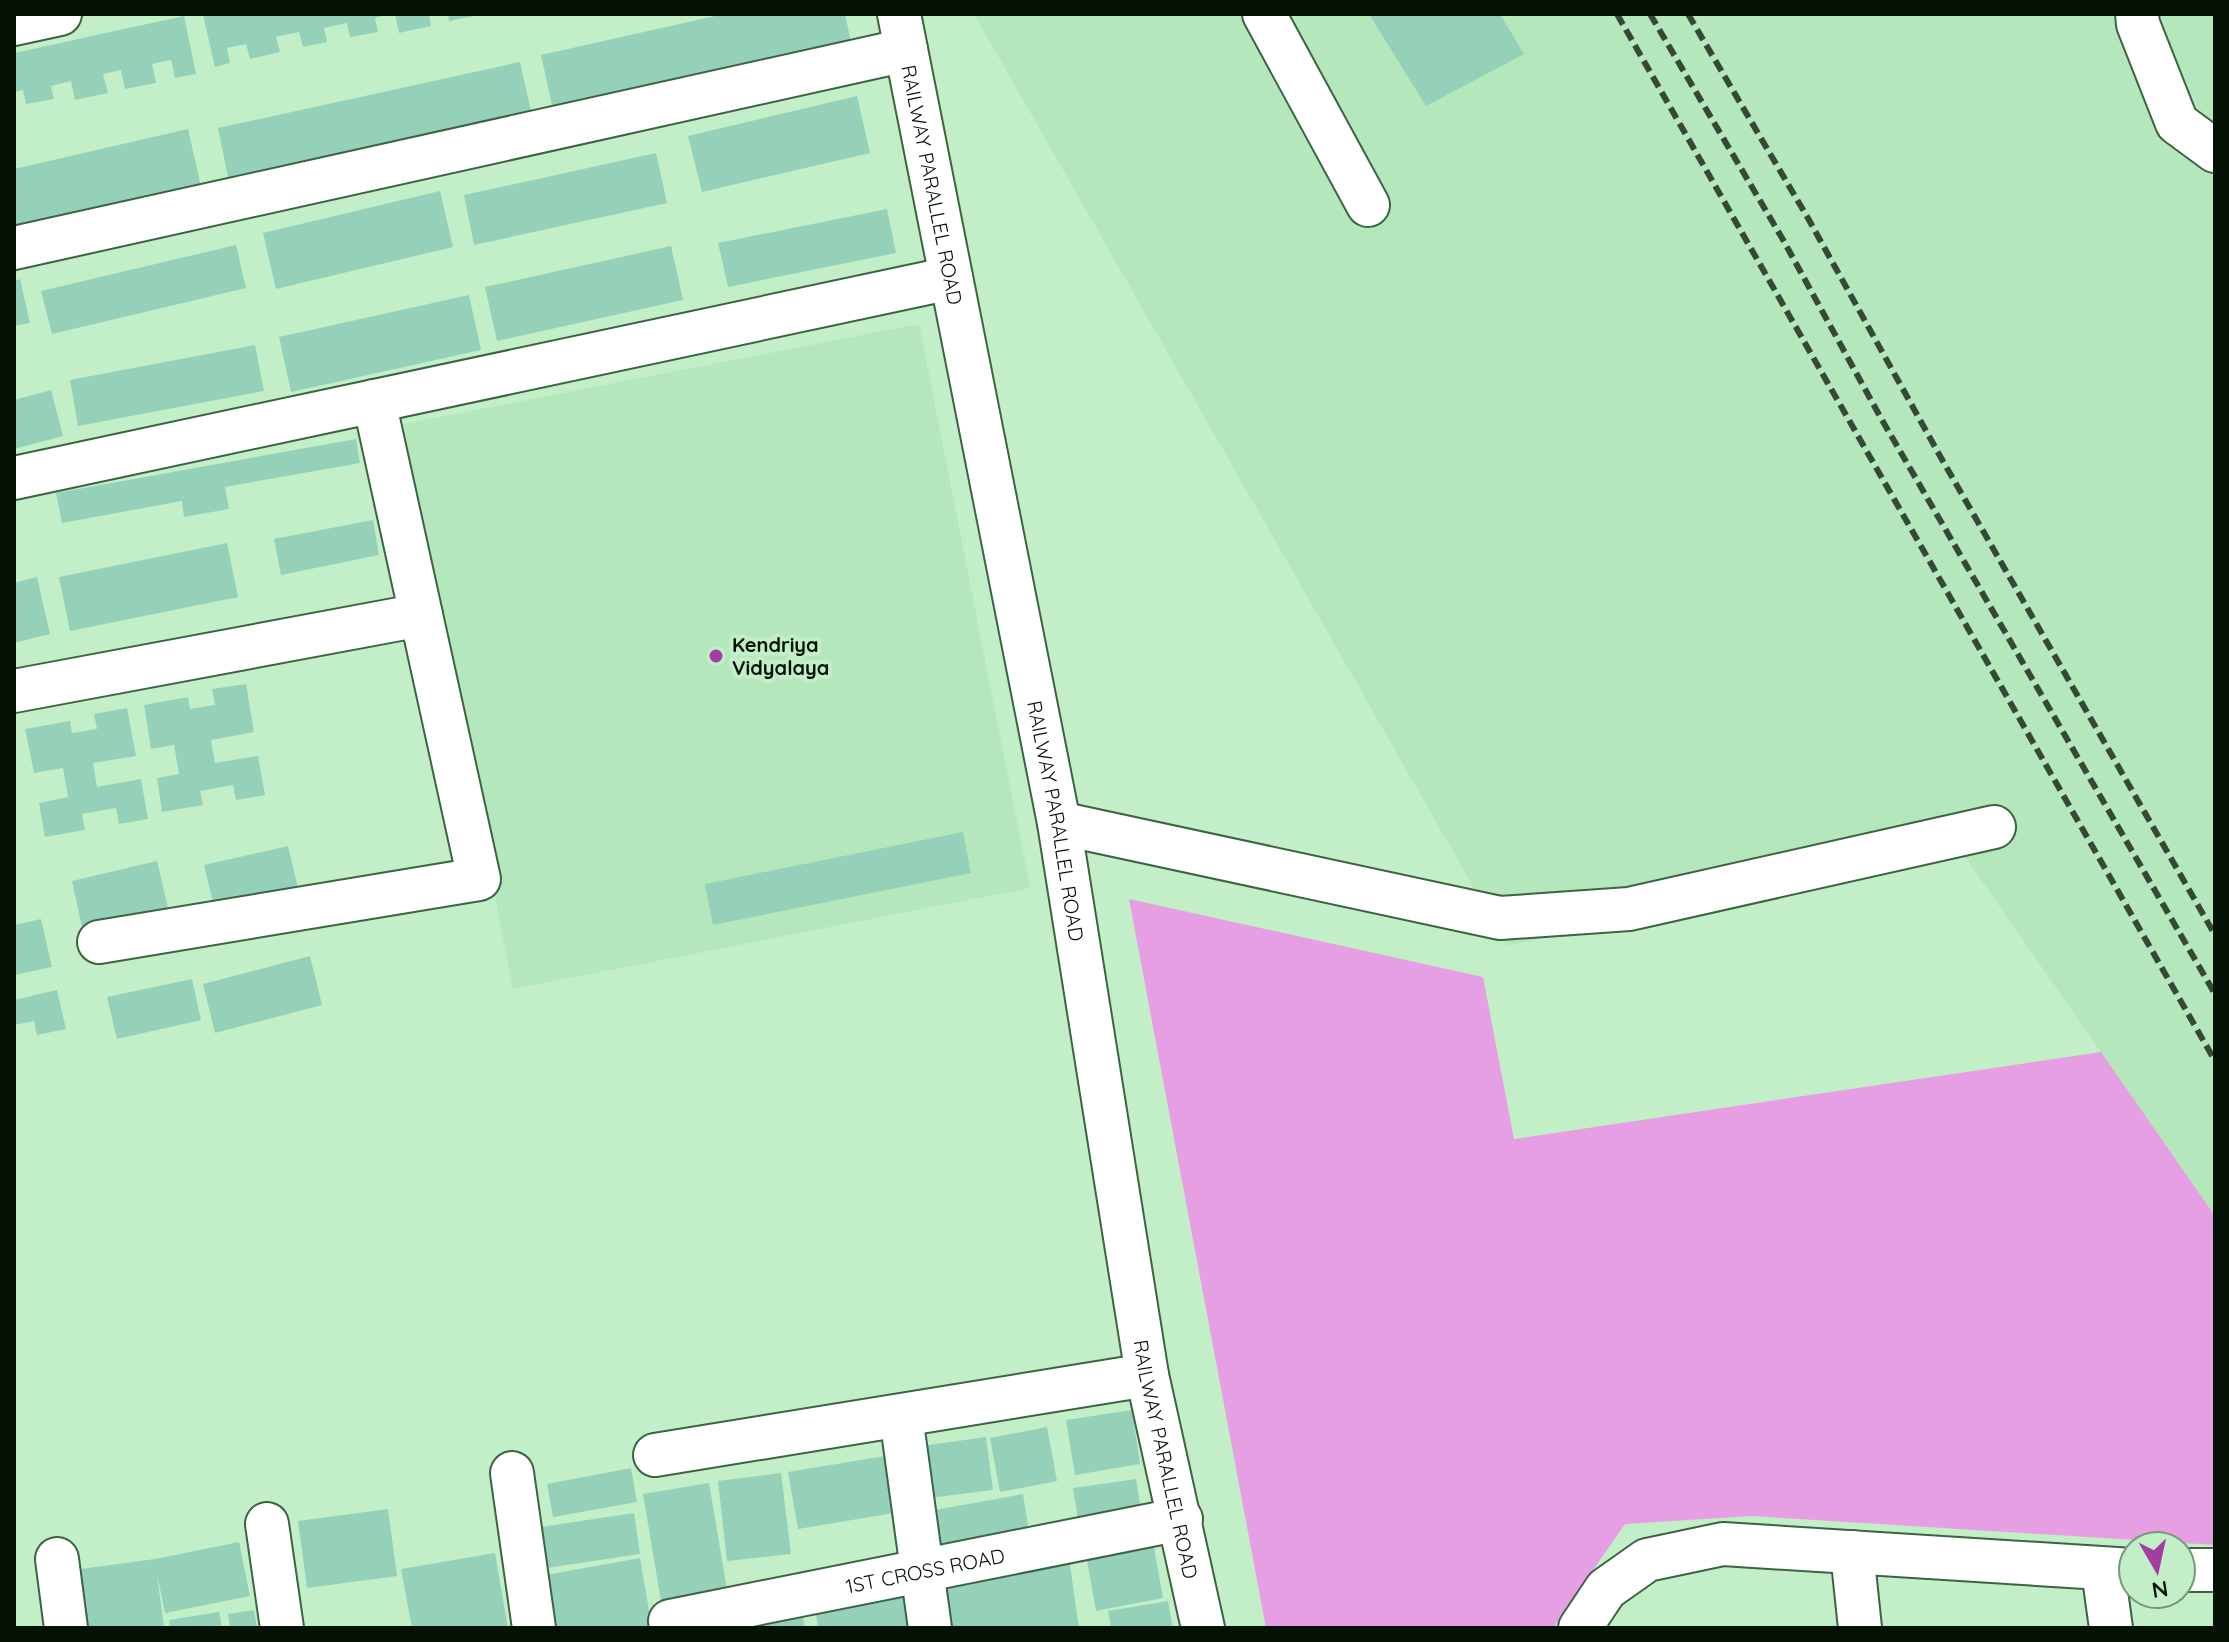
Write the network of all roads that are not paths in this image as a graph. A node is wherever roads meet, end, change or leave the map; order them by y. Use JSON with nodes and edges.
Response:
{"nodes":[{"id":1,"x":60,"y":14,"type":"edge"},
{"id":2,"x":1264,"y":14,"type":"edge"},
{"id":3,"x":2137,"y":14,"type":"edge"},
{"id":4,"x":14,"y":24,"type":"edge"},
{"id":5,"x":903,"y":32,"type":"edge"},
{"id":6,"x":2215,"y":151,"type":"edge"},
{"id":7,"x":1368,"y":205,"type":"dead end"},
{"id":8,"x":14,"y":248,"type":"edge"},
{"id":9,"x":951,"y":278,"type":"junction"},
{"id":10,"x":374,"y":401,"type":"junction"},
{"id":11,"x":14,"y":478,"type":"edge"},
{"id":12,"x":421,"y":615,"type":"junction"},
{"id":13,"x":14,"y":691,"type":"edge"},
{"id":14,"x":1059,"y":823,"type":"junction"},
{"id":15,"x":1994,"y":827,"type":"dead end"},
{"id":16,"x":99,"y":942,"type":"dead end"},
{"id":17,"x":1147,"y":1375,"type":"junction"},
{"id":18,"x":901,"y":1416,"type":"junction"},
{"id":19,"x":655,"y":1455,"type":"dead end"},
{"id":20,"x":512,"y":1473,"type":"dead end"},
{"id":21,"x":1181,"y":1519,"type":"junction"},
{"id":22,"x":267,"y":1524,"type":"dead end"},
{"id":23,"x":1852,"y":1552,"type":"junction"},
{"id":24,"x":57,"y":1559,"type":"dead end"},
{"id":25,"x":2117,"y":1570,"type":"edge"},
{"id":26,"x":921,"y":1571,"type":"junction"},
{"id":27,"x":2117,"y":1578,"type":"edge"},
{"id":28,"x":670,"y":1621,"type":"dead end"},
{"id":29,"x":66,"y":1628,"type":"edge"},
{"id":30,"x":282,"y":1628,"type":"edge"},
{"id":31,"x":534,"y":1628,"type":"edge"},
{"id":32,"x":930,"y":1628,"type":"edge"},
{"id":33,"x":1203,"y":1628,"type":"edge"},
{"id":34,"x":1580,"y":1628,"type":"edge"},
{"id":35,"x":1860,"y":1628,"type":"edge"},
{"id":36,"x":2111,"y":1628,"type":"edge"}],
"edges":[{"from":1,"to":4,"type":"street"},
{"from":2,"to":7,"type":"street"},
{"from":3,"to":6,"type":"street"},
{"from":5,"to":8,"type":"street"},
{"from":5,"to":9,"type":"street","name":"RAILWAY PARALLEL ROAD"},
{"from":9,"to":10,"type":"street"},
{"from":9,"to":14,"type":"street","name":"RAILWAY PARALLEL ROAD"},
{"from":10,"to":11,"type":"street"},
{"from":10,"to":12,"type":"street"},
{"from":12,"to":13,"type":"street"},
{"from":12,"to":16,"type":"street"},
{"from":14,"to":15,"type":"street"},
{"from":14,"to":17,"type":"street","name":"RAILWAY PARALLEL ROAD"},
{"from":17,"to":18,"type":"street"},
{"from":17,"to":21,"type":"street","name":"RAILWAY PARALLEL ROAD"},
{"from":18,"to":19,"type":"street"},
{"from":18,"to":26,"type":"street"},
{"from":20,"to":31,"type":"street"},
{"from":21,"to":26,"type":"street","name":"1ST CROSS ROAD"},
{"from":21,"to":33,"type":"street","name":"RAILWAY PARALLEL ROAD"},
{"from":22,"to":30,"type":"street"},
{"from":23,"to":25,"type":"street"},
{"from":23,"to":34,"type":"street"},
{"from":23,"to":35,"type":"street"},
{"from":24,"to":29,"type":"street"},
{"from":26,"to":28,"type":"street","name":"1ST CROSS ROAD"},
{"from":26,"to":32,"type":"street"},
{"from":27,"to":36,"type":"street"}]}
